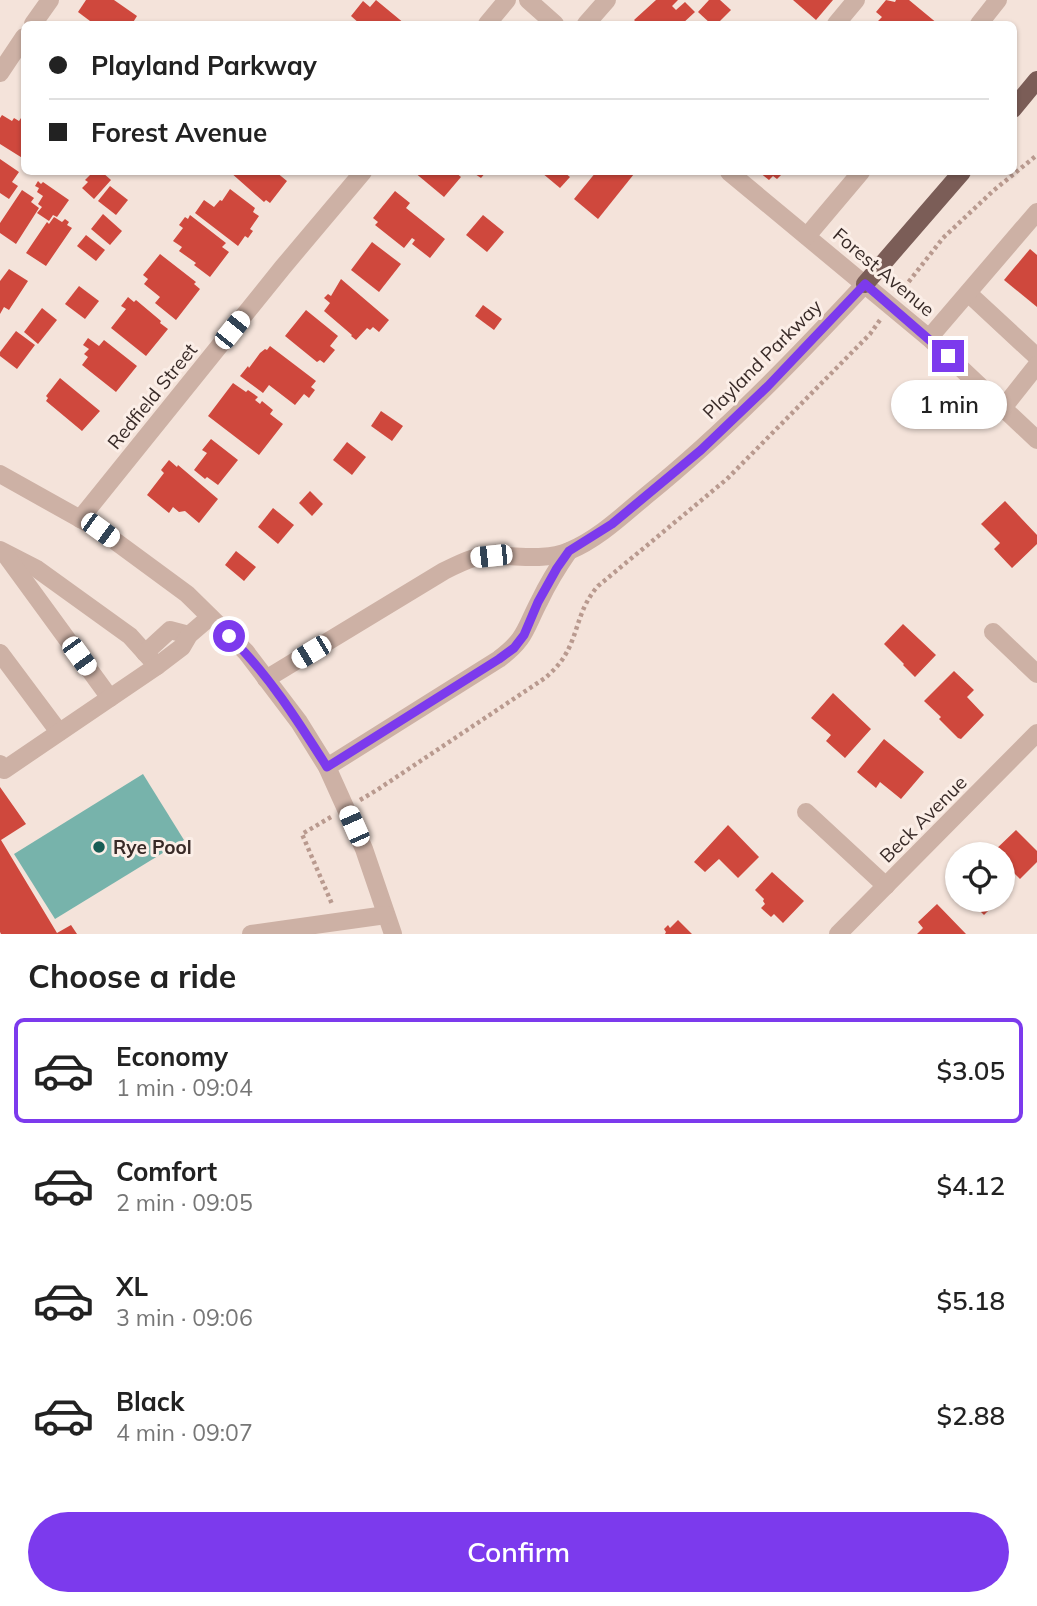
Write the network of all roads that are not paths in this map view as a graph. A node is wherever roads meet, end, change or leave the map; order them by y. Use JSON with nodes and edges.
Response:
{"nodes":[{"id":1,"x":50,"y":0,"type":"edge"},
{"id":2,"x":507,"y":0,"type":"edge"},
{"id":3,"x":528,"y":0,"type":"edge"},
{"id":4,"x":607,"y":0,"type":"edge"},
{"id":5,"x":856,"y":0,"type":"edge"},
{"id":6,"x":998,"y":0,"type":"edge"},
{"id":7,"x":35,"y":21,"type":"edge"},
{"id":8,"x":490,"y":21,"type":"edge"},
{"id":9,"x":552,"y":21,"type":"edge"},
{"id":10,"x":589,"y":21,"type":"edge"},
{"id":11,"x":838,"y":21,"type":"edge"},
{"id":12,"x":981,"y":21,"type":"edge"},
{"id":13,"x":21,"y":42,"type":"edge"},
{"id":14,"x":0,"y":73,"type":"edge"},
{"id":15,"x":1037,"y":80,"type":"edge"},
{"id":16,"x":1017,"y":104,"type":"edge"},
{"id":17,"x":360,"y":175,"type":"edge"},
{"id":18,"x":733,"y":175,"type":"edge"},
{"id":19,"x":858,"y":175,"type":"edge"},
{"id":20,"x":959,"y":175,"type":"edge"},
{"id":21,"x":1037,"y":212,"type":"edge"},
{"id":22,"x":807,"y":236,"type":"junction"},
{"id":23,"x":865,"y":284,"type":"junction"},
{"id":24,"x":968,"y":293,"type":"junction"},
{"id":25,"x":929,"y":338,"type":"junction"},
{"id":26,"x":1037,"y":357,"type":"edge"},
{"id":27,"x":1037,"y":365,"type":"edge"},
{"id":28,"x":1003,"y":408,"type":"junction"},
{"id":29,"x":1037,"y":440,"type":"edge"},
{"id":30,"x":0,"y":474,"type":"edge"},
{"id":31,"x":80,"y":519,"type":"junction"},
{"id":32,"x":1,"y":550,"type":"edge"},
{"id":33,"x":569,"y":551,"type":"junction"},
{"id":34,"x":210,"y":617,"type":"junction"},
{"id":35,"x":993,"y":632,"type":"dead end"},
{"id":36,"x":189,"y":635,"type":"junction"},
{"id":37,"x":0,"y":653,"type":"edge"},
{"id":38,"x":145,"y":653,"type":"junction"},
{"id":39,"x":157,"y":666,"type":"junction"},
{"id":40,"x":1037,"y":674,"type":"edge"},
{"id":41,"x":266,"y":679,"type":"junction"},
{"id":42,"x":110,"y":698,"type":"junction"},
{"id":43,"x":59,"y":732,"type":"junction"},
{"id":44,"x":1037,"y":733,"type":"edge"},
{"id":45,"x":0,"y":764,"type":"edge"},
{"id":46,"x":327,"y":767,"type":"junction"},
{"id":47,"x":806,"y":811,"type":"dead end"},
{"id":48,"x":886,"y":886,"type":"junction"},
{"id":49,"x":386,"y":915,"type":"junction"},
{"id":50,"x":251,"y":934,"type":"edge"},
{"id":51,"x":393,"y":934,"type":"edge"},
{"id":52,"x":838,"y":934,"type":"edge"}],
"edges":[{"from":1,"to":7,"type":"street"},
{"from":2,"to":8,"type":"street"},
{"from":3,"to":9,"type":"street"},
{"from":4,"to":10,"type":"street"},
{"from":5,"to":11,"type":"street"},
{"from":6,"to":12,"type":"street"},
{"from":13,"to":14,"type":"street"},
{"from":15,"to":16,"type":"main road"},
{"from":17,"to":31,"type":"street","name":"Redfield Street"},
{"from":18,"to":22,"type":"street","name":"Forest Avenue"},
{"from":19,"to":22,"type":"street"},
{"from":20,"to":23,"type":"main road","name":"Playland Parkway"},
{"from":21,"to":24,"type":"street"},
{"from":22,"to":23,"type":"street","name":"Forest Avenue"},
{"from":23,"to":25,"type":"street","name":"Forest Avenue"},
{"from":23,"to":33,"type":"street","name":"Playland Parkway"},
{"from":24,"to":25,"type":"street"},
{"from":24,"to":26,"type":"street"},
{"from":25,"to":28,"type":"street","name":"Forest Avenue"},
{"from":27,"to":28,"type":"street"},
{"from":28,"to":29,"type":"street","name":"Forest Avenue"},
{"from":30,"to":31,"type":"street"},
{"from":31,"to":34,"type":"street"},
{"from":32,"to":38,"type":"street"},
{"from":32,"to":42,"type":"street"},
{"from":33,"to":41,"type":"street","name":"Playland Parkway"},
{"from":33,"to":46,"type":"street","name":"Playland Parkway"},
{"from":34,"to":36,"type":"street"},
{"from":34,"to":41,"type":"street"},
{"from":35,"to":40,"type":"street"},
{"from":36,"to":38,"type":"street"},
{"from":36,"to":39,"type":"street"},
{"from":37,"to":43,"type":"street"},
{"from":38,"to":39,"type":"street"},
{"from":39,"to":42,"type":"street"},
{"from":41,"to":46,"type":"street"},
{"from":42,"to":43,"type":"street"},
{"from":43,"to":45,"type":"street"},
{"from":44,"to":48,"type":"street","name":"Beck Avenue"},
{"from":46,"to":49,"type":"street"},
{"from":47,"to":48,"type":"street"},
{"from":48,"to":52,"type":"street","name":"Beck Avenue"},
{"from":49,"to":50,"type":"street"},
{"from":49,"to":51,"type":"street"}]}
